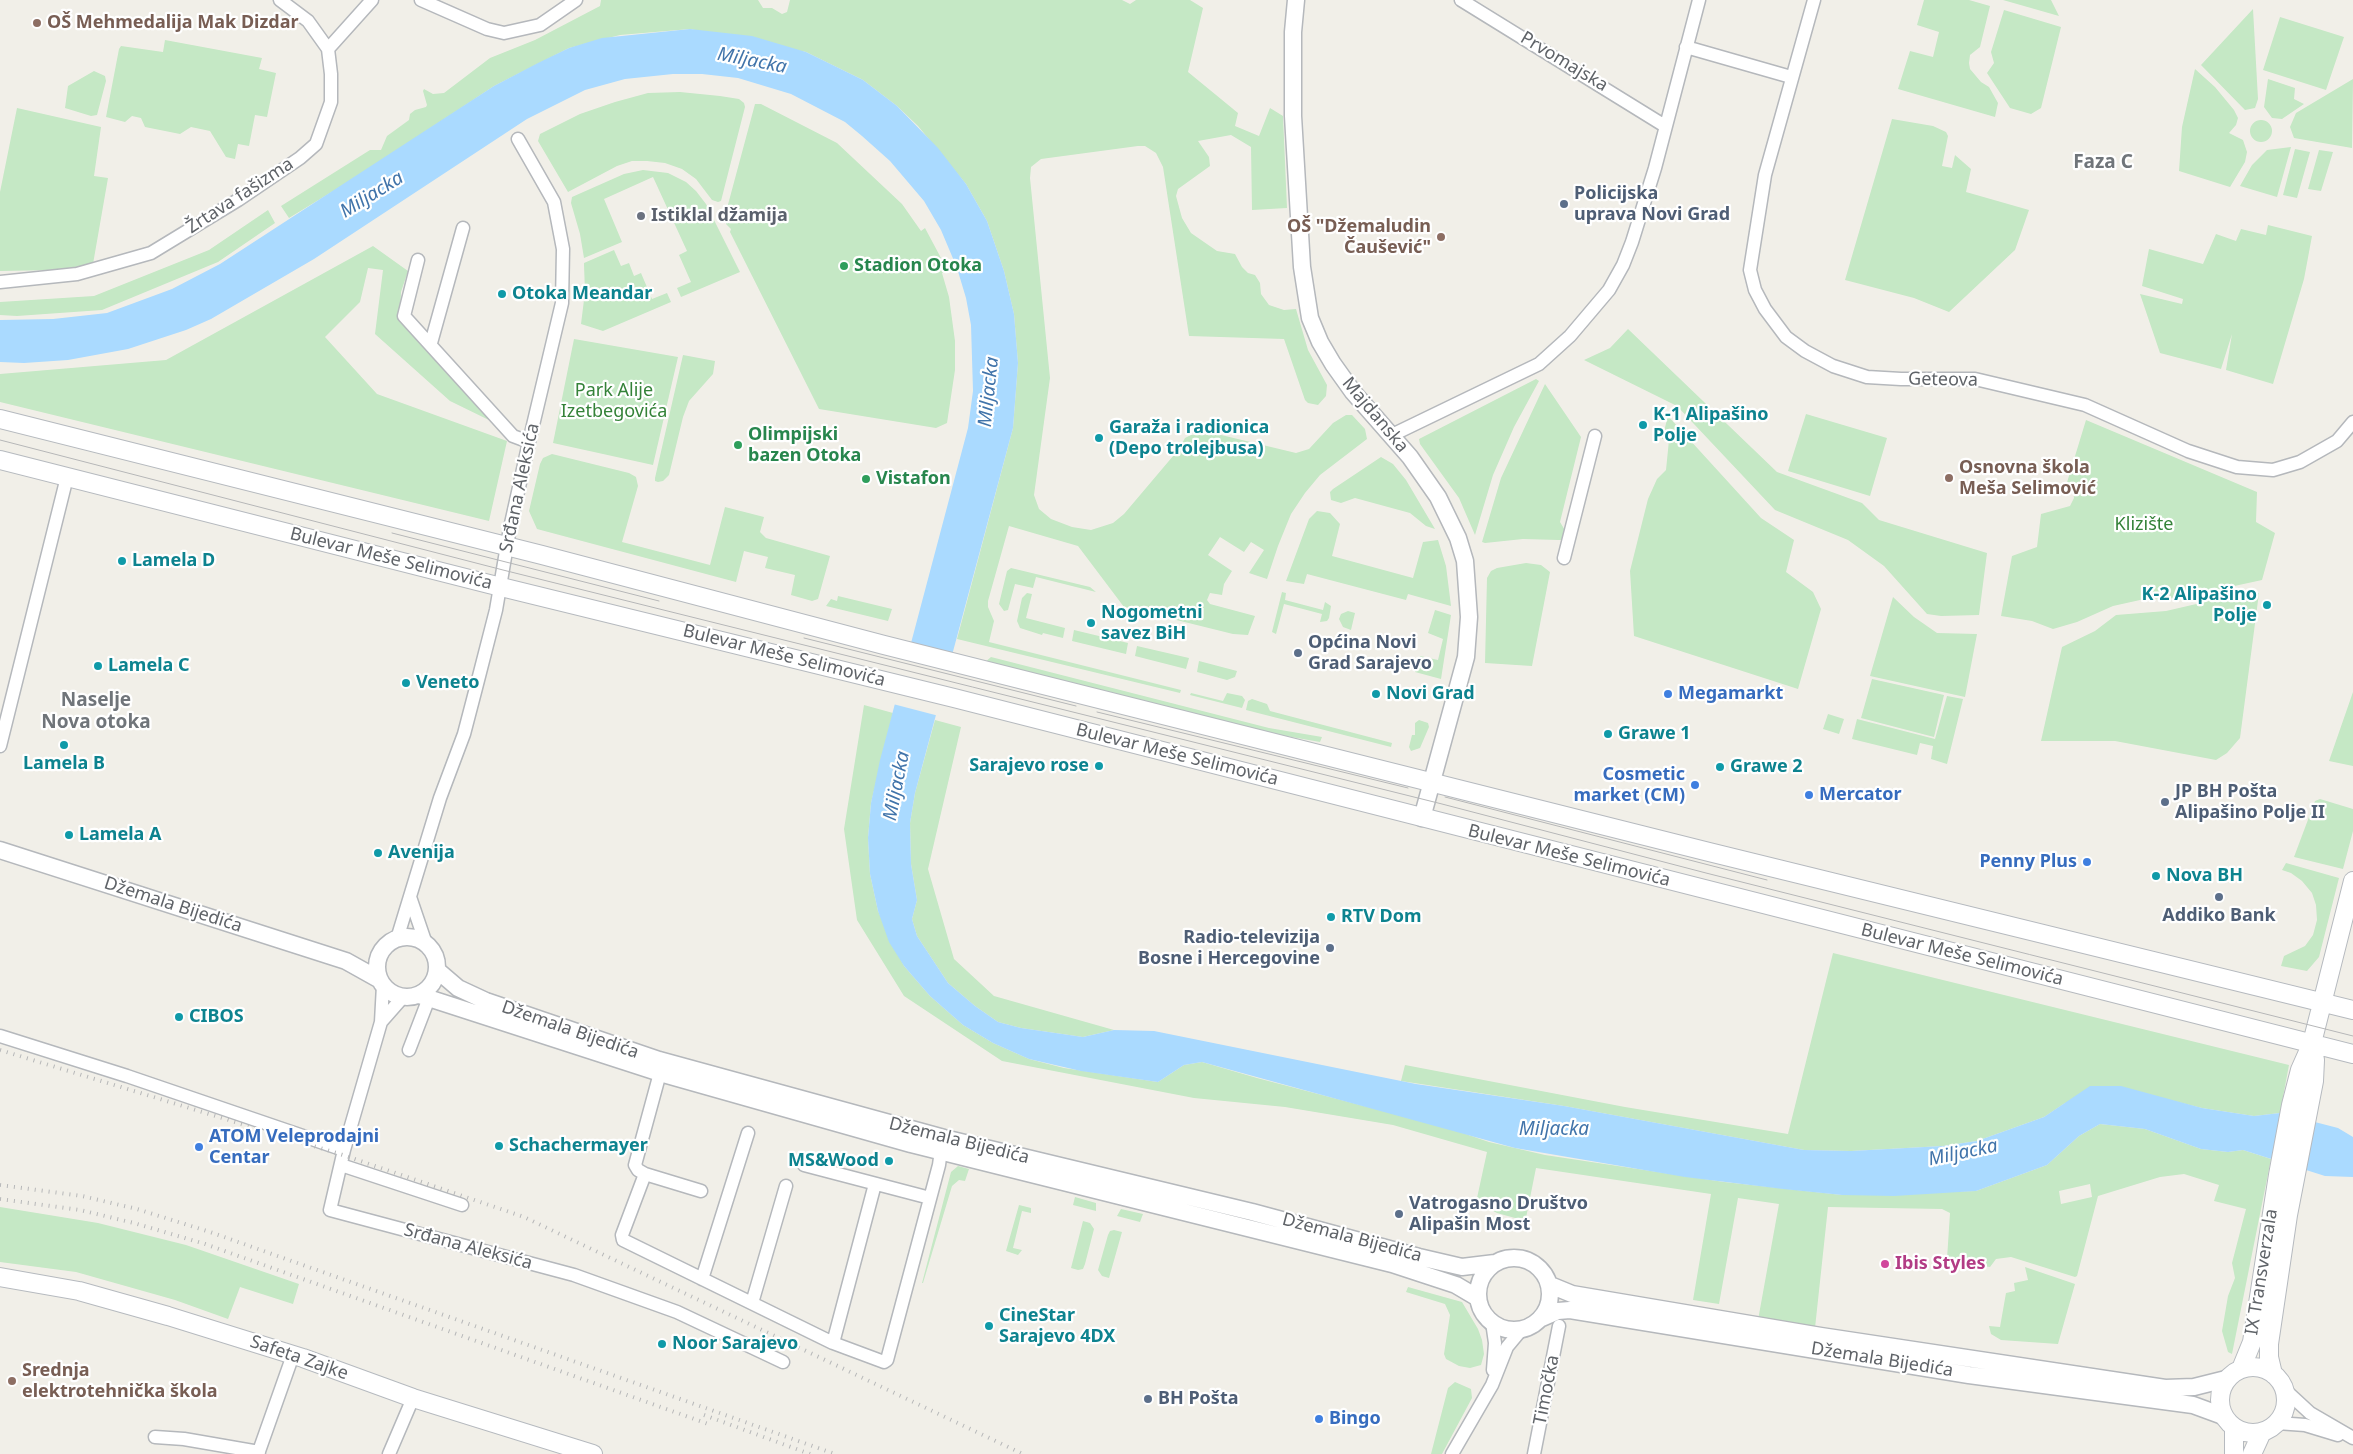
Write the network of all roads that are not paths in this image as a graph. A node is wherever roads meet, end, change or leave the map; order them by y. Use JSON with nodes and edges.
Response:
{"nodes":[{"id":1,"x":280,"y":0,"type":"edge"},
{"id":2,"x":372,"y":0,"type":"edge"},
{"id":3,"x":421,"y":0,"type":"edge"},
{"id":4,"x":576,"y":0,"type":"edge"},
{"id":5,"x":1296,"y":0,"type":"edge"},
{"id":6,"x":1462,"y":0,"type":"edge"},
{"id":7,"x":1699,"y":0,"type":"edge"},
{"id":8,"x":1814,"y":0,"type":"edge"},
{"id":9,"x":1476,"y":4,"type":"edge"},
{"id":10,"x":1686,"y":47,"type":"junction"},
{"id":11,"x":328,"y":49,"type":"junction"},
{"id":12,"x":1791,"y":77,"type":"junction"},
{"id":13,"x":1665,"y":126,"type":"junction"},
{"id":14,"x":518,"y":139,"type":"dead end"},
{"id":15,"x":463,"y":228,"type":"dead end"},
{"id":16,"x":418,"y":260,"type":"dead end"},
{"id":17,"x":1,"y":282,"type":"edge"},
{"id":18,"x":431,"y":344,"type":"junction"},
{"id":19,"x":0,"y":419,"type":"edge"},
{"id":20,"x":2353,"y":422,"type":"edge"},
{"id":21,"x":1390,"y":436,"type":"junction"},
{"id":22,"x":1594,"y":436,"type":"dead end"},
{"id":23,"x":529,"y":442,"type":"junction"},
{"id":24,"x":0,"y":460,"type":"edge"},
{"id":25,"x":67,"y":477,"type":"junction"},
{"id":26,"x":507,"y":546,"type":"junction"},
{"id":27,"x":1564,"y":558,"type":"dead end"},
{"id":28,"x":500,"y":587,"type":"junction"},
{"id":29,"x":0,"y":746,"type":"edge"},
{"id":30,"x":1431,"y":782,"type":"junction"},
{"id":31,"x":1422,"y":818,"type":"junction"},
{"id":32,"x":0,"y":850,"type":"edge"},
{"id":33,"x":2353,"y":881,"type":"edge"},
{"id":34,"x":410,"y":898,"type":"junction"},
{"id":35,"x":397,"y":939,"type":"junction"},
{"id":36,"x":426,"y":944,"type":"junction"},
{"id":37,"x":382,"y":951,"type":"junction"},
{"id":38,"x":346,"y":961,"type":"junction"},
{"id":39,"x":437,"y":970,"type":"junction"},
{"id":40,"x":381,"y":982,"type":"junction"},
{"id":41,"x":417,"y":997,"type":"junction"},
{"id":42,"x":2322,"y":1002,"type":"junction"},
{"id":43,"x":2353,"y":1010,"type":"edge"},
{"id":44,"x":381,"y":1022,"type":"junction"},
{"id":45,"x":0,"y":1036,"type":"edge"},
{"id":46,"x":2312,"y":1043,"type":"junction"},
{"id":47,"x":408,"y":1050,"type":"dead end"},
{"id":48,"x":2353,"y":1054,"type":"edge"},
{"id":49,"x":660,"y":1073,"type":"junction"},
{"id":50,"x":748,"y":1133,"type":"dead end"},
{"id":51,"x":942,"y":1145,"type":"junction"},
{"id":52,"x":344,"y":1150,"type":"junction"},
{"id":53,"x":341,"y":1165,"type":"junction"},
{"id":54,"x":804,"y":1165,"type":"dead end"},
{"id":55,"x":645,"y":1174,"type":"junction"},
{"id":56,"x":2286,"y":1177,"type":"junction"},
{"id":57,"x":875,"y":1184,"type":"junction"},
{"id":58,"x":786,"y":1186,"type":"dead end"},
{"id":59,"x":701,"y":1191,"type":"dead end"},
{"id":60,"x":930,"y":1198,"type":"junction"},
{"id":61,"x":462,"y":1205,"type":"dead end"},
{"id":62,"x":1495,"y":1263,"type":"junction"},
{"id":63,"x":0,"y":1277,"type":"edge"},
{"id":64,"x":702,"y":1279,"type":"junction"},
{"id":65,"x":1550,"y":1285,"type":"junction"},
{"id":66,"x":1478,"y":1298,"type":"junction"},
{"id":67,"x":752,"y":1303,"type":"junction"},
{"id":68,"x":1542,"y":1318,"type":"junction"},
{"id":69,"x":1492,"y":1322,"type":"junction"},
{"id":70,"x":1559,"y":1326,"type":"dead end"},
{"id":71,"x":1522,"y":1329,"type":"junction"},
{"id":72,"x":833,"y":1343,"type":"junction"},
{"id":73,"x":293,"y":1355,"type":"junction"},
{"id":74,"x":783,"y":1362,"type":"dead end"},
{"id":75,"x":2241,"y":1368,"type":"junction"},
{"id":76,"x":2273,"y":1374,"type":"junction"},
{"id":77,"x":2226,"y":1379,"type":"junction"},
{"id":78,"x":1492,"y":1385,"type":"junction"},
{"id":79,"x":2284,"y":1389,"type":"junction"},
{"id":80,"x":413,"y":1398,"type":"junction"},
{"id":81,"x":2228,"y":1421,"type":"junction"},
{"id":82,"x":2277,"y":1422,"type":"junction"},
{"id":83,"x":2262,"y":1432,"type":"junction"},
{"id":84,"x":155,"y":1437,"type":"dead end"},
{"id":85,"x":2353,"y":1438,"type":"edge"},
{"id":86,"x":259,"y":1453,"type":"edge"},
{"id":87,"x":389,"y":1454,"type":"edge"},
{"id":88,"x":594,"y":1454,"type":"edge"},
{"id":89,"x":1452,"y":1454,"type":"edge"},
{"id":90,"x":1534,"y":1454,"type":"edge"},
{"id":91,"x":2234,"y":1454,"type":"edge"},
{"id":92,"x":2252,"y":1454,"type":"edge"}],
"edges":[{"from":1,"to":11,"type":"street","name":"Žrtava fašizma"},
{"from":2,"to":11,"type":"street"},
{"from":3,"to":4,"type":"street"},
{"from":5,"to":21,"type":"street","name":"Majdanska"},
{"from":6,"to":9,"type":"street","name":"Prvomajska"},
{"from":7,"to":10,"type":"street"},
{"from":8,"to":12,"type":"street","name":"Geteova"},
{"from":9,"to":13,"type":"street","name":"Prvomajska"},
{"from":10,"to":12,"type":"street"},
{"from":10,"to":13,"type":"street"},
{"from":11,"to":17,"type":"street","name":"Žrtava fašizma"},
{"from":12,"to":20,"type":"street","name":"Geteova"},
{"from":13,"to":21,"type":"street"},
{"from":14,"to":23,"type":"street","name":"Srđana Aleksića"},
{"from":15,"to":18,"type":"street"},
{"from":16,"to":18,"type":"street"},
{"from":18,"to":23,"type":"street"},
{"from":19,"to":26,"type":"main road","name":"Bulevar Meše Selimovića"},
{"from":21,"to":30,"type":"street","name":"Majdanska"},
{"from":22,"to":27,"type":"street"},
{"from":23,"to":26,"type":"street","name":"Srđana Aleksića"},
{"from":24,"to":25,"type":"main road","name":"Bulevar Meše Selimovića"},
{"from":25,"to":28,"type":"main road","name":"Bulevar Meše Selimovića"},
{"from":25,"to":29,"type":"street"},
{"from":26,"to":28,"type":"street","name":"Srđana Aleksića"},
{"from":26,"to":30,"type":"main road","name":"Bulevar Meše Selimovića"},
{"from":28,"to":31,"type":"main road","name":"Bulevar Meše Selimovića"},
{"from":28,"to":34,"type":"street","name":"Srđana Aleksića"},
{"from":30,"to":31,"type":"street","name":"Majdanska"},
{"from":30,"to":42,"type":"main road","name":"Bulevar Meše Selimovića"},
{"from":31,"to":46,"type":"main road","name":"Bulevar Meše Selimovića"},
{"from":32,"to":38,"type":"street","name":"Džemala Bijedića"},
{"from":33,"to":42,"type":"main road"},
{"from":34,"to":35,"type":"street","name":"Srđana Aleksića"},
{"from":34,"to":36,"type":"street"},
{"from":35,"to":36,"type":"street"},
{"from":35,"to":37,"type":"street"},
{"from":36,"to":39,"type":"street"},
{"from":37,"to":38,"type":"street"},
{"from":37,"to":40,"type":"street"},
{"from":38,"to":40,"type":"street","name":"Džemala Bijedića"},
{"from":39,"to":41,"type":"street"},
{"from":39,"to":51,"type":"street","name":"Džemala Bijedića"},
{"from":40,"to":41,"type":"street"},
{"from":40,"to":44,"type":"street","name":"Srđana Aleksića"},
{"from":41,"to":44,"type":"street","name":"Srđana Aleksića"},
{"from":41,"to":47,"type":"street"},
{"from":41,"to":49,"type":"street","name":"Džemala Bijedića"},
{"from":42,"to":43,"type":"main road","name":"Bulevar Meše Selimovića"},
{"from":42,"to":46,"type":"main road"},
{"from":44,"to":52,"type":"street","name":"Srđana Aleksića"},
{"from":45,"to":52,"type":"street"},
{"from":46,"to":48,"type":"main road","name":"Bulevar Meše Selimovića"},
{"from":46,"to":56,"type":"main road"},
{"from":49,"to":51,"type":"street","name":"Džemala Bijedića"},
{"from":49,"to":55,"type":"street"},
{"from":50,"to":64,"type":"street"},
{"from":51,"to":60,"type":"street"},
{"from":51,"to":62,"type":"street","name":"Džemala Bijedića"},
{"from":51,"to":66,"type":"street","name":"Džemala Bijedića"},
{"from":52,"to":53,"type":"street","name":"Srđana Aleksića"},
{"from":53,"to":61,"type":"street"},
{"from":53,"to":74,"type":"street","name":"Srđana Aleksića"},
{"from":54,"to":57,"type":"street"},
{"from":55,"to":59,"type":"street"},
{"from":55,"to":64,"type":"street"},
{"from":56,"to":75,"type":"main road","name":"IX Transverzala"},
{"from":56,"to":76,"type":"main road","name":"IX Transverzala"},
{"from":57,"to":60,"type":"street"},
{"from":57,"to":72,"type":"street"},
{"from":58,"to":67,"type":"street"},
{"from":60,"to":72,"type":"street"},
{"from":62,"to":65,"type":"street","name":"Džemala Bijedića"},
{"from":62,"to":66,"type":"street"},
{"from":63,"to":73,"type":"main road","name":"Safeta Zajke"},
{"from":64,"to":67,"type":"street"},
{"from":65,"to":68,"type":"street"},
{"from":65,"to":77,"type":"street","name":"Džemala Bijedića"},
{"from":66,"to":69,"type":"street"},
{"from":67,"to":72,"type":"street"},
{"from":68,"to":71,"type":"street","name":"Džemala Bijedića"},
{"from":68,"to":81,"type":"street","name":"Džemala Bijedića"},
{"from":69,"to":71,"type":"street"},
{"from":69,"to":78,"type":"street"},
{"from":70,"to":90,"type":"street","name":"Timočka"},
{"from":71,"to":78,"type":"street"},
{"from":73,"to":80,"type":"main road","name":"Safeta Zajke"},
{"from":73,"to":86,"type":"street"},
{"from":75,"to":76,"type":"main road"},
{"from":75,"to":77,"type":"main road"},
{"from":76,"to":79,"type":"main road"},
{"from":77,"to":81,"type":"main road"},
{"from":78,"to":89,"type":"street"},
{"from":79,"to":82,"type":"main road"},
{"from":79,"to":85,"type":"street"},
{"from":80,"to":87,"type":"street"},
{"from":80,"to":88,"type":"main road","name":"Safeta Zajke"},
{"from":81,"to":83,"type":"main road"},
{"from":81,"to":91,"type":"main road"},
{"from":82,"to":83,"type":"main road"},
{"from":82,"to":85,"type":"street"},
{"from":83,"to":92,"type":"main road"},
{"from":84,"to":86,"type":"street"}]}
